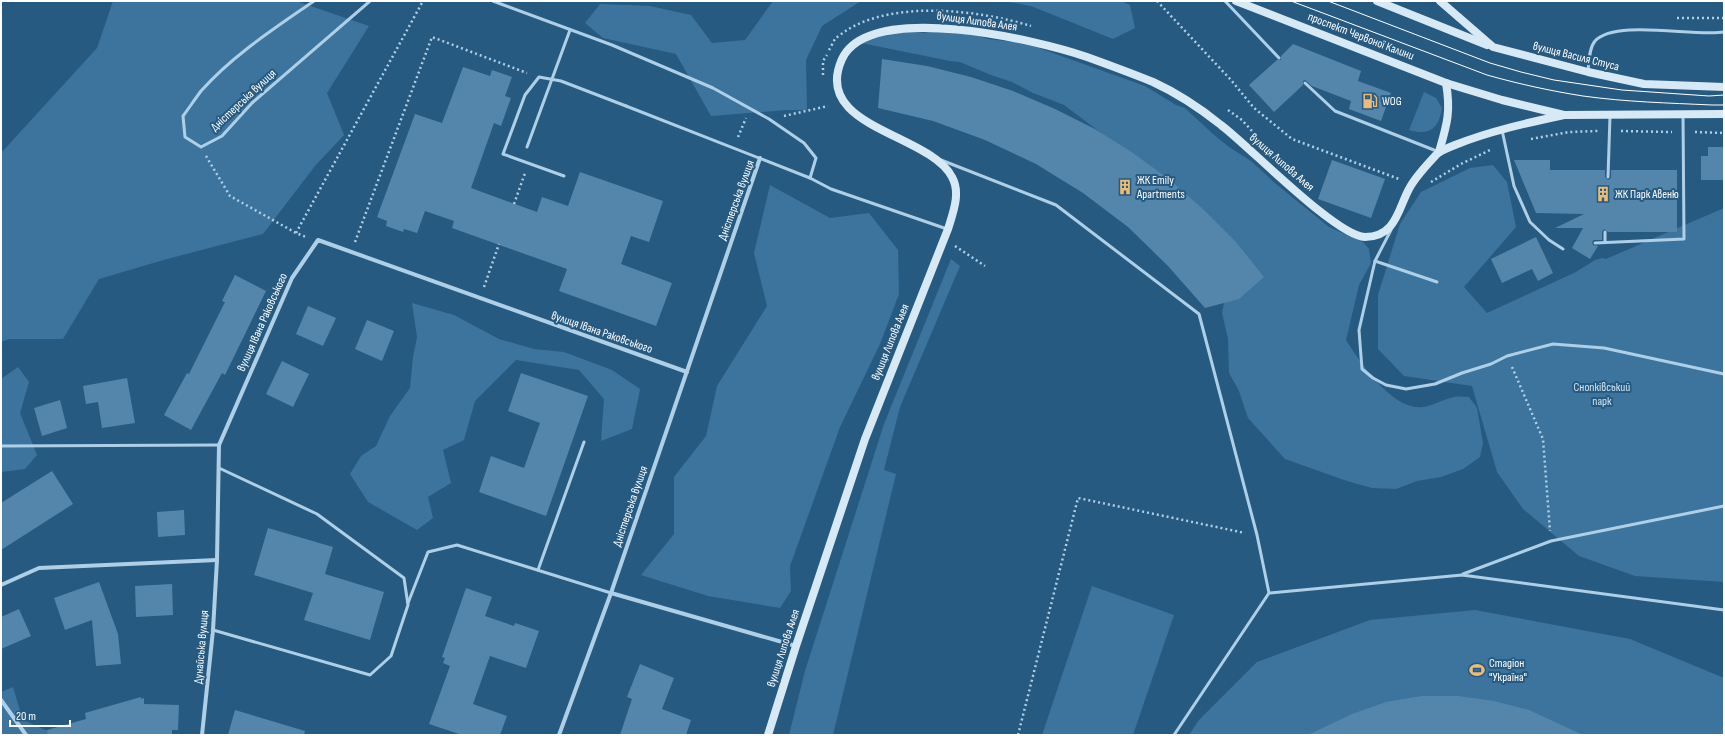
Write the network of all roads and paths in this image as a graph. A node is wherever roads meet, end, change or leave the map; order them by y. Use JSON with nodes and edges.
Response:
{"nodes":[{"id":1,"x":314,"y":1,"type":"edge"},
{"id":2,"x":370,"y":1,"type":"edge"},
{"id":3,"x":423,"y":1,"type":"edge"},
{"id":4,"x":493,"y":1,"type":"edge"},
{"id":5,"x":1157,"y":1,"type":"edge"},
{"id":6,"x":1226,"y":1,"type":"edge"},
{"id":7,"x":1236,"y":1,"type":"edge"},
{"id":8,"x":1377,"y":1,"type":"edge"},
{"id":9,"x":1440,"y":1,"type":"edge"},
{"id":10,"x":1033,"y":26,"type":"dead end"},
{"id":11,"x":570,"y":30,"type":"junction"},
{"id":12,"x":1724,"y":32,"type":"edge"},
{"id":13,"x":1493,"y":47,"type":"junction"},
{"id":14,"x":1279,"y":58,"type":"dead end"},
{"id":15,"x":1588,"y":72,"type":"junction"},
{"id":16,"x":822,"y":76,"type":"dead end"},
{"id":17,"x":539,"y":78,"type":"junction"},
{"id":18,"x":1305,"y":83,"type":"dead end"},
{"id":19,"x":1446,"y":83,"type":"junction"},
{"id":20,"x":1724,"y":86,"type":"edge"},
{"id":21,"x":826,"y":99,"type":"dead end"},
{"id":22,"x":828,"y":106,"type":"junction"},
{"id":23,"x":750,"y":108,"type":"junction"},
{"id":24,"x":1224,"y":108,"type":"dead end"},
{"id":25,"x":832,"y":111,"type":"dead end"},
{"id":26,"x":1610,"y":114,"type":"junction"},
{"id":27,"x":1683,"y":114,"type":"junction"},
{"id":28,"x":1724,"y":114,"type":"edge"},
{"id":29,"x":1564,"y":115,"type":"junction"},
{"id":30,"x":769,"y":118,"type":"junction"},
{"id":31,"x":1502,"y":129,"type":"junction"},
{"id":32,"x":1609,"y":131,"type":"junction"},
{"id":33,"x":1252,"y":132,"type":"dead end"},
{"id":34,"x":1683,"y":132,"type":"junction"},
{"id":35,"x":1724,"y":133,"type":"edge"},
{"id":36,"x":1529,"y":139,"type":"dead end"},
{"id":37,"x":527,"y":146,"type":"dead end"},
{"id":38,"x":1505,"y":146,"type":"junction"},
{"id":39,"x":201,"y":147,"type":"junction"},
{"id":40,"x":734,"y":148,"type":"junction"},
{"id":41,"x":1439,"y":152,"type":"junction"},
{"id":42,"x":760,"y":158,"type":"junction"},
{"id":43,"x":937,"y":158,"type":"junction"},
{"id":44,"x":528,"y":164,"type":"junction"},
{"id":45,"x":564,"y":176,"type":"dead end"},
{"id":46,"x":1608,"y":177,"type":"dead end"},
{"id":47,"x":810,"y":178,"type":"junction"},
{"id":48,"x":1410,"y":187,"type":"junction"},
{"id":49,"x":514,"y":204,"type":"dead end"},
{"id":50,"x":1395,"y":223,"type":"junction"},
{"id":51,"x":948,"y":229,"type":"junction"},
{"id":52,"x":1605,"y":232,"type":"dead end"},
{"id":53,"x":1605,"y":242,"type":"junction"},
{"id":54,"x":1595,"y":243,"type":"dead end"},
{"id":55,"x":499,"y":244,"type":"dead end"},
{"id":56,"x":1564,"y":249,"type":"dead end"},
{"id":57,"x":352,"y":252,"type":"junction"},
{"id":58,"x":1375,"y":261,"type":"junction"},
{"id":59,"x":1437,"y":282,"type":"dead end"},
{"id":60,"x":480,"y":299,"type":"junction"},
{"id":61,"x":1507,"y":356,"type":"junction"},
{"id":62,"x":687,"y":372,"type":"junction"},
{"id":63,"x":1724,"y":374,"type":"edge"},
{"id":64,"x":584,"y":442,"type":"dead end"},
{"id":65,"x":219,"y":445,"type":"junction"},
{"id":66,"x":1,"y":446,"type":"edge"},
{"id":67,"x":219,"y":468,"type":"junction"},
{"id":68,"x":1724,"y":506,"type":"edge"},
{"id":69,"x":1257,"y":535,"type":"junction"},
{"id":70,"x":1551,"y":541,"type":"junction"},
{"id":71,"x":217,"y":560,"type":"junction"},
{"id":72,"x":538,"y":570,"type":"junction"},
{"id":73,"x":1462,"y":575,"type":"junction"},
{"id":74,"x":1,"y":585,"type":"edge"},
{"id":75,"x":611,"y":593,"type":"junction"},
{"id":76,"x":1269,"y":594,"type":"junction"},
{"id":77,"x":408,"y":605,"type":"junction"},
{"id":78,"x":1724,"y":610,"type":"edge"},
{"id":79,"x":213,"y":630,"type":"junction"},
{"id":80,"x":796,"y":646,"type":"junction"},
{"id":81,"x":1,"y":700,"type":"edge"},
{"id":82,"x":26,"y":735,"type":"edge"},
{"id":83,"x":202,"y":735,"type":"edge"},
{"id":84,"x":558,"y":735,"type":"edge"},
{"id":85,"x":768,"y":735,"type":"edge"},
{"id":86,"x":1018,"y":735,"type":"edge"},
{"id":87,"x":1174,"y":735,"type":"edge"}],
"edges":[{"from":1,"to":39,"type":"lane"},
{"from":2,"to":39,"type":"lane","name":"Дністерська вулиця"},
{"from":3,"to":39,"type":"path"},
{"from":4,"to":11,"type":"lane"},
{"from":5,"to":48,"type":"path"},
{"from":6,"to":14,"type":"lane"},
{"from":7,"to":19,"type":"street","name":"проспект Червоної Калини"},
{"from":8,"to":13,"type":"street"},
{"from":9,"to":13,"type":"street","name":"вулиця Василя Стуса"},
{"from":10,"to":16,"type":"path"},
{"from":11,"to":23,"type":"lane"},
{"from":11,"to":37,"type":"lane"},
{"from":12,"to":15,"type":"lane"},
{"from":13,"to":15,"type":"street","name":"вулиця Василя Стуса"},
{"from":15,"to":20,"type":"street","name":"вулиця Василя Стуса"},
{"from":17,"to":40,"type":"lane","bridge":true},
{"from":17,"to":44,"type":"lane","bridge":true},
{"from":17,"to":57,"type":"path"},
{"from":18,"to":41,"type":"lane"},
{"from":19,"to":29,"type":"street","name":"проспект Червоної Калини"},
{"from":19,"to":41,"type":"street"},
{"from":21,"to":22,"type":"path"},
{"from":22,"to":25,"type":"path"},
{"from":22,"to":30,"type":"path"},
{"from":23,"to":30,"type":"lane"},
{"from":23,"to":40,"type":"path"},
{"from":24,"to":33,"type":"path"},
{"from":26,"to":27,"type":"street"},
{"from":26,"to":29,"type":"street"},
{"from":26,"to":32,"type":"lane"},
{"from":27,"to":28,"type":"street"},
{"from":27,"to":34,"type":"lane"},
{"from":29,"to":31,"type":"street"},
{"from":30,"to":47,"type":"lane"},
{"from":31,"to":38,"type":"lane"},
{"from":31,"to":41,"type":"street"},
{"from":32,"to":34,"type":"path"},
{"from":32,"to":36,"type":"path"},
{"from":32,"to":46,"type":"lane"},
{"from":34,"to":35,"type":"path"},
{"from":34,"to":53,"type":"lane"},
{"from":38,"to":48,"type":"path"},
{"from":38,"to":56,"type":"lane"},
{"from":40,"to":42,"type":"lane"},
{"from":41,"to":48,"type":"street"},
{"from":42,"to":47,"type":"lane","name":"Дністерська вулиця"},
{"from":42,"to":62,"type":"street","name":"Дністерська вулиця"},
{"from":43,"to":50,"type":"street","name":"вулиця Липова Алея"},
{"from":43,"to":51,"type":"street","name":"вулиця Липова Алея"},
{"from":43,"to":69,"type":"lane"},
{"from":44,"to":45,"type":"lane","bridge":true},
{"from":44,"to":49,"type":"path"},
{"from":47,"to":51,"type":"lane","name":"Дністерська вулиця"},
{"from":48,"to":50,"type":"street"},
{"from":50,"to":58,"type":"lane"},
{"from":51,"to":80,"type":"street","name":"вулиця Липова Алея"},
{"from":52,"to":53,"type":"lane"},
{"from":53,"to":54,"type":"lane"},
{"from":55,"to":60,"type":"path"},
{"from":57,"to":60,"type":"street","name":"вулиця Івана Раковського"},
{"from":57,"to":65,"type":"street","name":"вулиця Івана Раковського"},
{"from":58,"to":59,"type":"lane"},
{"from":58,"to":61,"type":"lane"},
{"from":60,"to":62,"type":"street","name":"вулиця Івана Раковського"},
{"from":61,"to":63,"type":"lane"},
{"from":61,"to":70,"type":"path"},
{"from":62,"to":75,"type":"street","name":"Дністерська вулиця"},
{"from":64,"to":72,"type":"lane"},
{"from":65,"to":66,"type":"lane"},
{"from":65,"to":67,"type":"street","name":"вулиця Івана Раковського"},
{"from":67,"to":71,"type":"street","name":"вулиця Івана Раковського"},
{"from":67,"to":77,"type":"lane"},
{"from":68,"to":70,"type":"lane"},
{"from":69,"to":76,"type":"lane"},
{"from":69,"to":86,"type":"path"},
{"from":70,"to":73,"type":"lane"},
{"from":71,"to":74,"type":"street"},
{"from":71,"to":79,"type":"street","name":"Дунайська вулиця"},
{"from":72,"to":75,"type":"lane"},
{"from":72,"to":77,"type":"lane"},
{"from":73,"to":76,"type":"lane"},
{"from":73,"to":78,"type":"lane"},
{"from":75,"to":80,"type":"street"},
{"from":75,"to":84,"type":"street","name":"Дністерська вулиця"},
{"from":76,"to":87,"type":"lane"},
{"from":77,"to":79,"type":"lane"},
{"from":79,"to":83,"type":"street","name":"Дунайська вулиця"},
{"from":80,"to":85,"type":"street","name":"вулиця Липова Алея"},
{"from":81,"to":82,"type":"street"}]}
